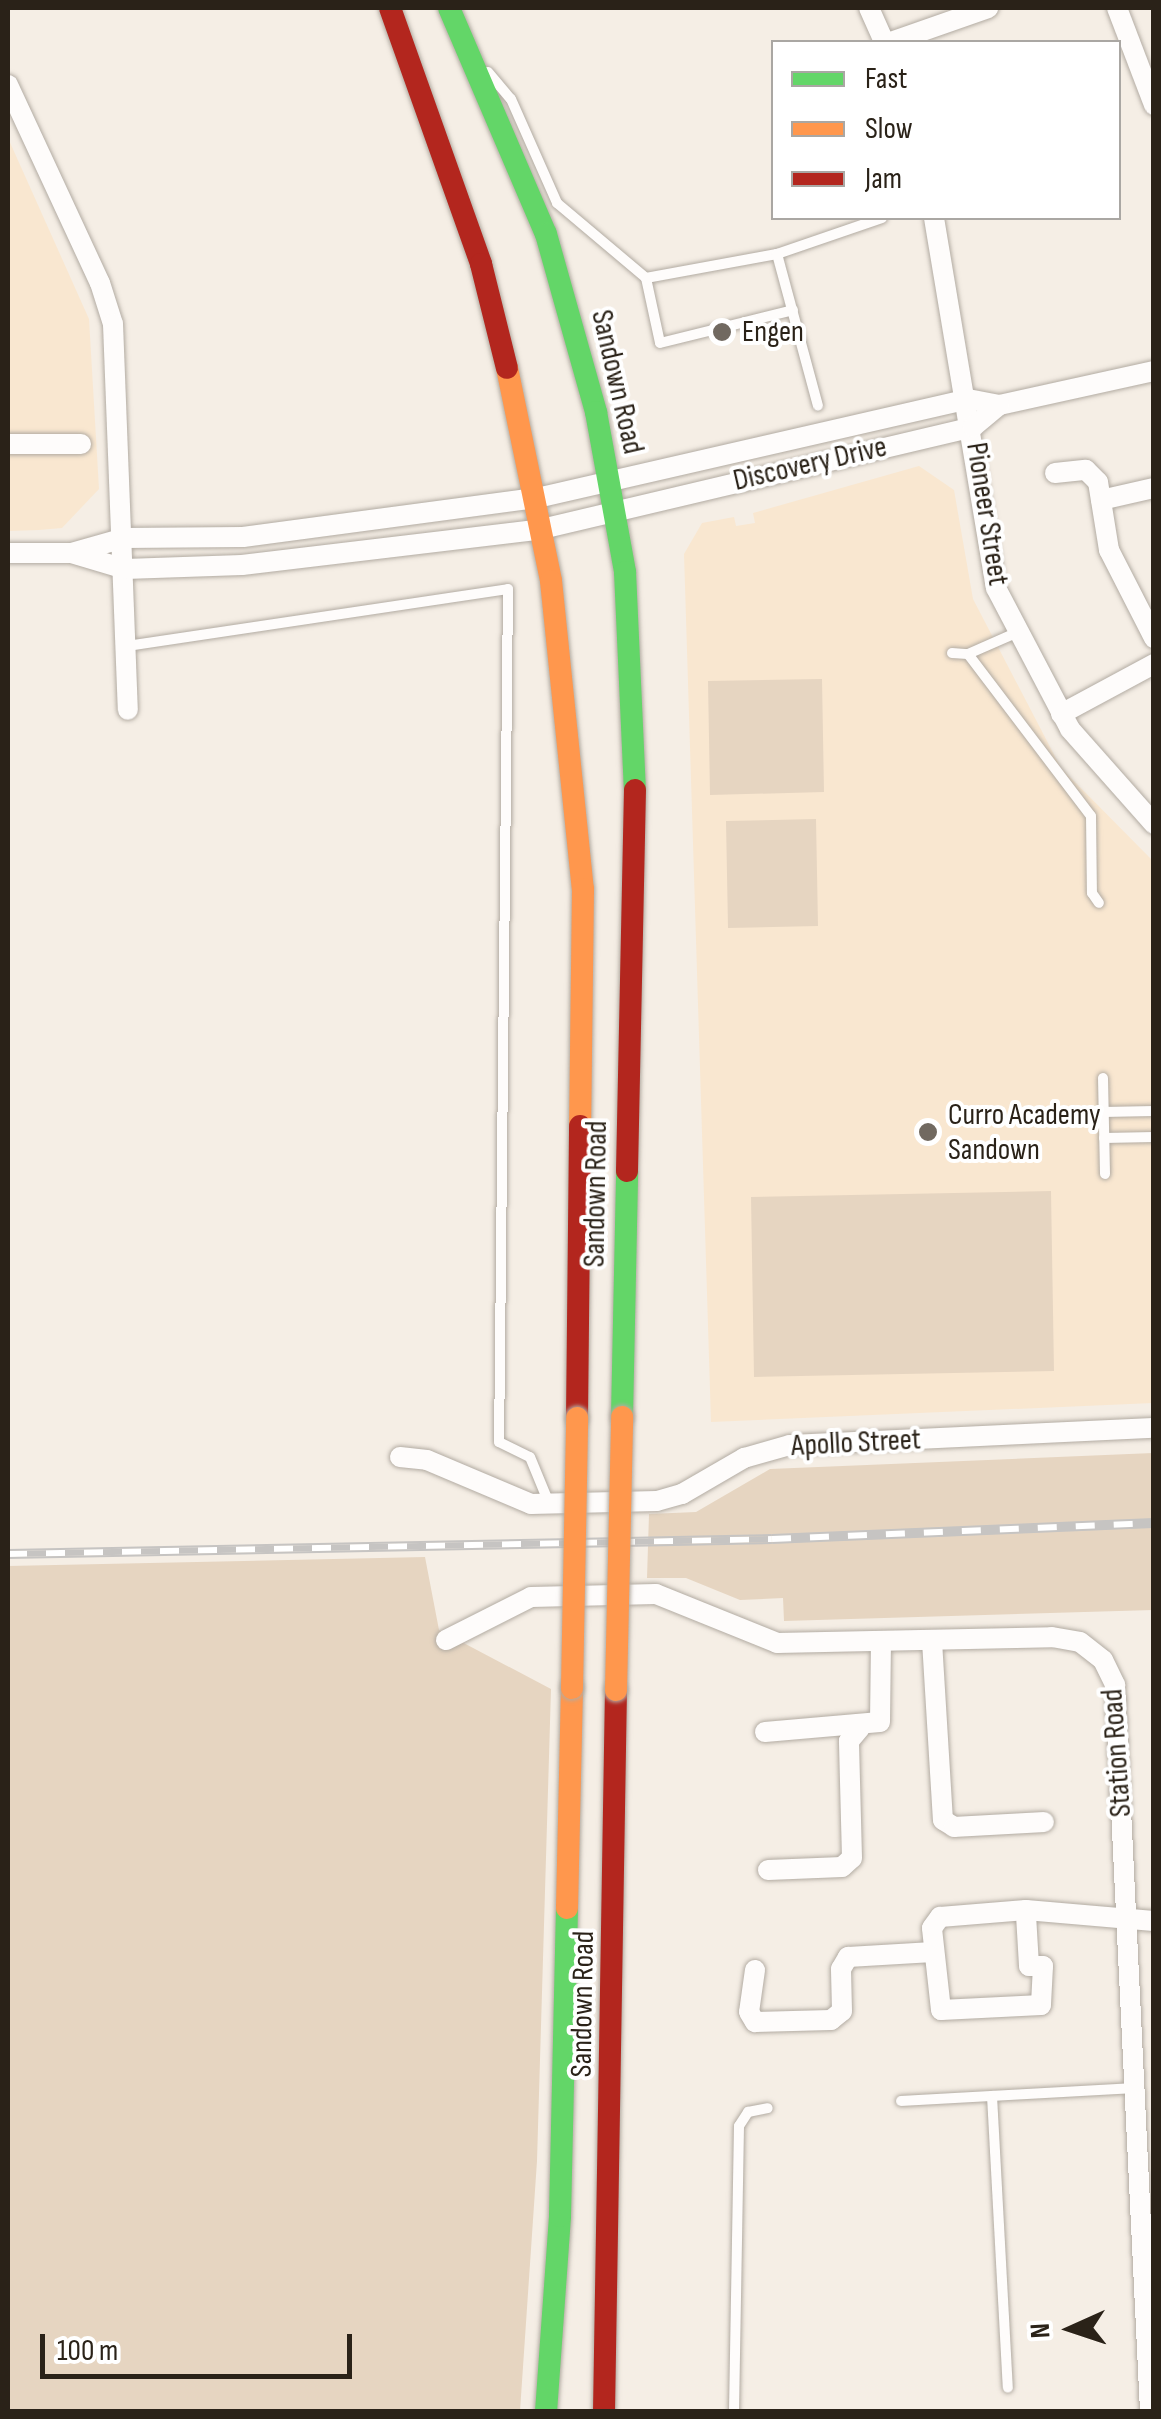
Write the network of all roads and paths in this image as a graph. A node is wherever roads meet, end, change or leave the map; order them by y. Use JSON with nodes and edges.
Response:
{"nodes":[{"id":1,"x":390,"y":8,"type":"edge"},
{"id":2,"x":449,"y":8,"type":"edge"},
{"id":3,"x":869,"y":8,"type":"edge"},
{"id":4,"x":988,"y":8,"type":"edge"},
{"id":5,"x":1117,"y":8,"type":"edge"},
{"id":6,"x":887,"y":40,"type":"edge"},
{"id":7,"x":894,"y":40,"type":"edge"},
{"id":8,"x":470,"y":52,"type":"junction"},
{"id":9,"x":8,"y":84,"type":"edge"},
{"id":10,"x":1154,"y":105,"type":"edge"},
{"id":11,"x":876,"y":220,"type":"edge"},
{"id":12,"x":934,"y":220,"type":"edge"},
{"id":13,"x":777,"y":254,"type":"junction"},
{"id":14,"x":646,"y":278,"type":"junction"},
{"id":15,"x":793,"y":310,"type":"junction"},
{"id":16,"x":1154,"y":371,"type":"edge"},
{"id":17,"x":968,"y":399,"type":"junction"},
{"id":18,"x":998,"y":405,"type":"junction"},
{"id":19,"x":818,"y":406,"type":"dead end"},
{"id":20,"x":973,"y":427,"type":"junction"},
{"id":21,"x":8,"y":444,"type":"edge"},
{"id":22,"x":81,"y":444,"type":"dead end"},
{"id":23,"x":1055,"y":473,"type":"dead end"},
{"id":24,"x":609,"y":481,"type":"junction"},
{"id":25,"x":1154,"y":488,"type":"edge"},
{"id":26,"x":537,"y":498,"type":"junction"},
{"id":27,"x":1100,"y":500,"type":"junction"},
{"id":28,"x":614,"y":512,"type":"junction"},
{"id":29,"x":542,"y":529,"type":"junction"},
{"id":30,"x":124,"y":538,"type":"junction"},
{"id":31,"x":8,"y":553,"type":"edge"},
{"id":32,"x":71,"y":553,"type":"junction"},
{"id":33,"x":125,"y":569,"type":"junction"},
{"id":34,"x":1018,"y":632,"type":"junction"},
{"id":35,"x":1154,"y":638,"type":"edge"},
{"id":36,"x":126,"y":646,"type":"junction"},
{"id":37,"x":952,"y":654,"type":"dead end"},
{"id":38,"x":968,"y":654,"type":"junction"},
{"id":39,"x":1154,"y":664,"type":"edge"},
{"id":40,"x":128,"y":710,"type":"dead end"},
{"id":41,"x":1061,"y":714,"type":"junction"},
{"id":42,"x":1154,"y":824,"type":"edge"},
{"id":43,"x":1099,"y":902,"type":"dead end"},
{"id":44,"x":1103,"y":1078,"type":"dead end"},
{"id":45,"x":1154,"y":1111,"type":"edge"},
{"id":46,"x":1103,"y":1112,"type":"junction"},
{"id":47,"x":1154,"y":1137,"type":"edge"},
{"id":48,"x":1104,"y":1138,"type":"junction"},
{"id":49,"x":1104,"y":1174,"type":"dead end"},
{"id":50,"x":1154,"y":1428,"type":"edge"},
{"id":51,"x":400,"y":1457,"type":"dead end"},
{"id":52,"x":549,"y":1503,"type":"junction"},
{"id":53,"x":446,"y":1640,"type":"dead end"},
{"id":54,"x":932,"y":1641,"type":"junction"},
{"id":55,"x":881,"y":1643,"type":"junction"},
{"id":56,"x":860,"y":1728,"type":"junction"},
{"id":57,"x":765,"y":1732,"type":"dead end"},
{"id":58,"x":1044,"y":1822,"type":"dead end"},
{"id":59,"x":768,"y":1870,"type":"dead end"},
{"id":60,"x":1026,"y":1915,"type":"junction"},
{"id":61,"x":1128,"y":1916,"type":"junction"},
{"id":62,"x":1154,"y":1920,"type":"edge"},
{"id":63,"x":933,"y":1952,"type":"junction"},
{"id":64,"x":754,"y":1970,"type":"dead end"},
{"id":65,"x":1136,"y":2088,"type":"junction"},
{"id":66,"x":992,"y":2096,"type":"junction"},
{"id":67,"x":901,"y":2101,"type":"dead end"},
{"id":68,"x":768,"y":2108,"type":"dead end"},
{"id":69,"x":1149,"y":2260,"type":"edge"},
{"id":70,"x":1008,"y":2388,"type":"dead end"},
{"id":71,"x":546,"y":2412,"type":"edge"},
{"id":72,"x":604,"y":2412,"type":"edge"},
{"id":73,"x":734,"y":2412,"type":"edge"},
{"id":74,"x":1150,"y":2412,"type":"edge"}],
"edges":[{"from":1,"to":26,"type":"main road","name":"Sandown Road"},
{"from":2,"to":8,"type":"main road","name":"Sandown Road"},
{"from":3,"to":6,"type":"street"},
{"from":4,"to":7,"type":"street"},
{"from":5,"to":10,"type":"street"},
{"from":8,"to":14,"type":"lane"},
{"from":8,"to":24,"type":"main road","name":"Sandown Road"},
{"from":9,"to":30,"type":"street"},
{"from":11,"to":13,"type":"lane"},
{"from":12,"to":17,"type":"street","name":"Pioneer Street"},
{"from":13,"to":14,"type":"lane"},
{"from":13,"to":15,"type":"lane"},
{"from":14,"to":15,"type":"lane"},
{"from":15,"to":19,"type":"lane"},
{"from":16,"to":18,"type":"street","name":"Discovery Drive"},
{"from":17,"to":18,"type":"street","name":"Discovery Drive"},
{"from":17,"to":20,"type":"street","name":"Pioneer Street"},
{"from":17,"to":24,"type":"street","name":"Discovery Drive"},
{"from":18,"to":20,"type":"street","name":"Discovery Drive"},
{"from":20,"to":28,"type":"street","name":"Discovery Drive"},
{"from":20,"to":34,"type":"street","name":"Pioneer Street"},
{"from":21,"to":22,"type":"street"},
{"from":23,"to":27,"type":"street"},
{"from":24,"to":26,"type":"street","name":"Discovery Drive"},
{"from":24,"to":28,"type":"main road","name":"Sandown Road"},
{"from":25,"to":27,"type":"street"},
{"from":26,"to":29,"type":"main road","name":"Sandown Road"},
{"from":26,"to":30,"type":"street","name":"Discovery Drive"},
{"from":27,"to":35,"type":"street"},
{"from":28,"to":29,"type":"street","name":"Discovery Drive"},
{"from":28,"to":72,"type":"main road","name":"Sandown Road","bridge":true},
{"from":29,"to":33,"type":"street","name":"Discovery Drive"},
{"from":29,"to":71,"type":"main road","name":"Sandown Road","bridge":true},
{"from":30,"to":32,"type":"street","name":"Discovery Drive"},
{"from":30,"to":33,"type":"street"},
{"from":31,"to":32,"type":"street"},
{"from":32,"to":33,"type":"street","name":"Discovery Drive"},
{"from":33,"to":36,"type":"street"},
{"from":34,"to":38,"type":"lane"},
{"from":34,"to":41,"type":"street","name":"Pioneer Street"},
{"from":36,"to":40,"type":"street"},
{"from":36,"to":52,"type":"lane"},
{"from":37,"to":38,"type":"lane"},
{"from":38,"to":43,"type":"lane"},
{"from":39,"to":41,"type":"street"},
{"from":41,"to":42,"type":"street","name":"Pioneer Street"},
{"from":44,"to":46,"type":"lane"},
{"from":45,"to":46,"type":"lane"},
{"from":46,"to":48,"type":"lane"},
{"from":47,"to":48,"type":"lane"},
{"from":48,"to":49,"type":"lane"},
{"from":50,"to":52,"type":"street","name":"Apollo Street"},
{"from":51,"to":52,"type":"street","name":"Apollo Street"},
{"from":53,"to":55,"type":"street","name":"Station Road"},
{"from":54,"to":55,"type":"street","name":"Station Road"},
{"from":54,"to":58,"type":"street"},
{"from":54,"to":61,"type":"street","name":"Station Road"},
{"from":55,"to":56,"type":"street"},
{"from":56,"to":57,"type":"street"},
{"from":56,"to":59,"type":"street"},
{"from":60,"to":61,"type":"street"},
{"from":60,"to":63,"type":"street"},
{"from":60,"to":63,"type":"street"},
{"from":61,"to":62,"type":"street"},
{"from":61,"to":65,"type":"street","name":"Station Road"},
{"from":63,"to":64,"type":"street"},
{"from":65,"to":66,"type":"lane"},
{"from":65,"to":69,"type":"street","name":"Station Road"},
{"from":66,"to":67,"type":"lane"},
{"from":66,"to":70,"type":"lane"},
{"from":68,"to":73,"type":"lane"},
{"from":69,"to":74,"type":"street","name":"Station Road"}]}
